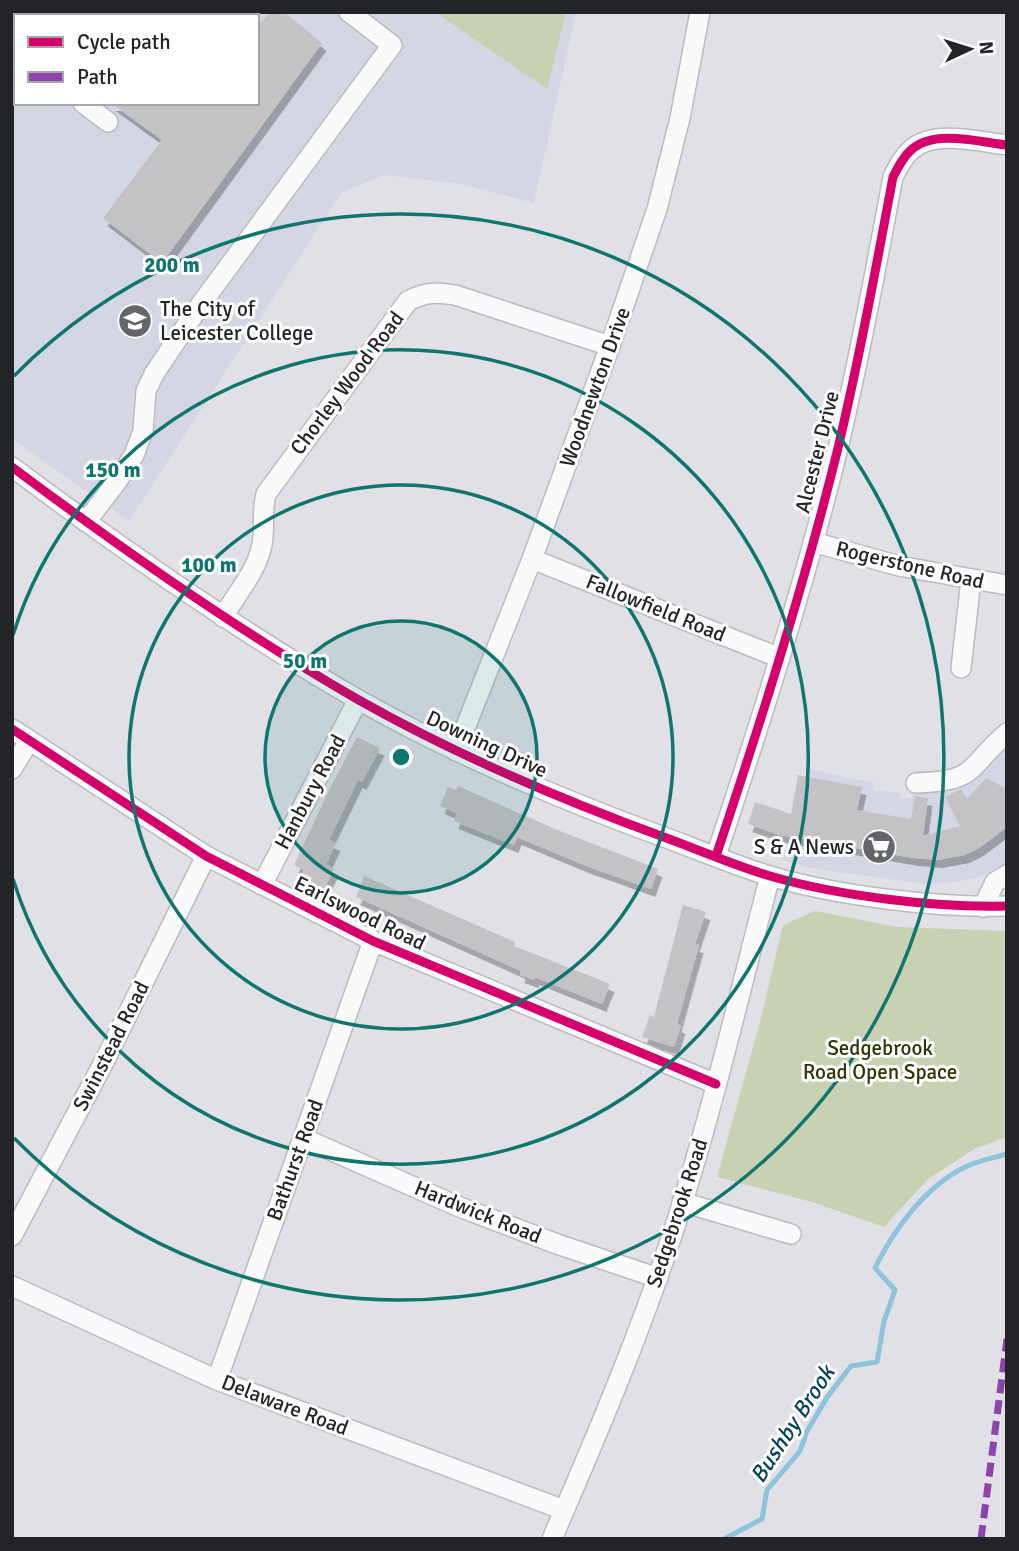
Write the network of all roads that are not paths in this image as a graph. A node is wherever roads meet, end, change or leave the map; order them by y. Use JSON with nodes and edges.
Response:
{"nodes":[{"id":1,"x":349,"y":12,"type":"edge"},
{"id":2,"x":700,"y":12,"type":"edge"},
{"id":3,"x":86,"y":105,"type":"edge"},
{"id":4,"x":108,"y":122,"type":"dead end"},
{"id":5,"x":1007,"y":145,"type":"edge"},
{"id":6,"x":610,"y":346,"type":"junction"},
{"id":7,"x":12,"y":467,"type":"edge"},
{"id":8,"x":86,"y":522,"type":"junction"},
{"id":9,"x":813,"y":542,"type":"junction"},
{"id":10,"x":532,"y":559,"type":"junction"},
{"id":11,"x":971,"y":580,"type":"junction"},
{"id":12,"x":1007,"y":585,"type":"edge"},
{"id":13,"x":223,"y":617,"type":"junction"},
{"id":14,"x":780,"y":657,"type":"junction"},
{"id":15,"x":961,"y":668,"type":"dead end"},
{"id":16,"x":358,"y":700,"type":"junction"},
{"id":17,"x":12,"y":729,"type":"edge"},
{"id":18,"x":1007,"y":733,"type":"edge"},
{"id":19,"x":29,"y":741,"type":"junction"},
{"id":20,"x":456,"y":751,"type":"junction"},
{"id":21,"x":12,"y":769,"type":"edge"},
{"id":22,"x":916,"y":783,"type":"dead end"},
{"id":23,"x":206,"y":856,"type":"junction"},
{"id":24,"x":716,"y":856,"type":"junction"},
{"id":25,"x":1007,"y":875,"type":"edge"},
{"id":26,"x":770,"y":876,"type":"junction"},
{"id":27,"x":262,"y":885,"type":"junction"},
{"id":28,"x":1007,"y":906,"type":"edge"},
{"id":29,"x":983,"y":907,"type":"junction"},
{"id":30,"x":373,"y":941,"type":"junction"},
{"id":31,"x":716,"y":1084,"type":"junction"},
{"id":32,"x":303,"y":1138,"type":"junction"},
{"id":33,"x":682,"y":1202,"type":"junction"},
{"id":34,"x":18,"y":1208,"type":"edge"},
{"id":35,"x":791,"y":1234,"type":"dead end"},
{"id":36,"x":12,"y":1236,"type":"edge"},
{"id":37,"x":658,"y":1278,"type":"junction"},
{"id":38,"x":12,"y":1286,"type":"edge"},
{"id":39,"x":217,"y":1380,"type":"junction"},
{"id":40,"x":564,"y":1510,"type":"junction"},
{"id":41,"x":552,"y":1539,"type":"edge"}],
"edges":[{"from":1,"to":8,"type":"street"},
{"from":2,"to":6,"type":"street","name":"Woodnewton Drive"},
{"from":3,"to":4,"type":"street"},
{"from":5,"to":9,"type":"street","name":"Alcester Drive"},
{"from":6,"to":10,"type":"street","name":"Woodnewton Drive"},
{"from":6,"to":13,"type":"street","name":"Chorley Wood Road"},
{"from":7,"to":8,"type":"street","name":"Downing Drive"},
{"from":8,"to":13,"type":"street","name":"Downing Drive"},
{"from":9,"to":11,"type":"street","name":"Rogerstone Road"},
{"from":9,"to":14,"type":"street","name":"Alcester Drive"},
{"from":10,"to":14,"type":"street","name":"Fallowfield Road"},
{"from":10,"to":20,"type":"street","name":"Woodnewton Drive"},
{"from":11,"to":12,"type":"street","name":"Rogerstone Road"},
{"from":11,"to":15,"type":"street"},
{"from":13,"to":16,"type":"street","name":"Downing Drive"},
{"from":14,"to":24,"type":"street","name":"Alcester Drive"},
{"from":16,"to":20,"type":"street","name":"Downing Drive"},
{"from":16,"to":27,"type":"street","name":"Hanbury Road"},
{"from":17,"to":19,"type":"street","name":"Earlswood Road"},
{"from":18,"to":22,"type":"street"},
{"from":19,"to":21,"type":"street"},
{"from":19,"to":23,"type":"street","name":"Earlswood Road"},
{"from":20,"to":24,"type":"street","name":"Downing Drive"},
{"from":23,"to":27,"type":"street","name":"Earlswood Road"},
{"from":23,"to":34,"type":"street","name":"Swinstead Road"},
{"from":24,"to":26,"type":"street","name":"Downing Drive"},
{"from":25,"to":29,"type":"street"},
{"from":26,"to":29,"type":"street","name":"Downing Drive"},
{"from":26,"to":31,"type":"street","name":"Sedgebrook Road"},
{"from":27,"to":30,"type":"street","name":"Earlswood Road"},
{"from":28,"to":29,"type":"street","name":"Downing Drive"},
{"from":30,"to":31,"type":"street","name":"Earlswood Road"},
{"from":30,"to":32,"type":"street","name":"Bathurst Road"},
{"from":31,"to":33,"type":"street","name":"Sedgebrook Road"},
{"from":32,"to":37,"type":"street","name":"Hardwick Road"},
{"from":32,"to":39,"type":"street","name":"Bathurst Road"},
{"from":33,"to":35,"type":"street"},
{"from":33,"to":37,"type":"street","name":"Sedgebrook Road"},
{"from":34,"to":36,"type":"street","name":"Swinstead Road"},
{"from":37,"to":40,"type":"street","name":"Sedgebrook Road"},
{"from":38,"to":39,"type":"street","name":"Delaware Road"},
{"from":39,"to":40,"type":"street","name":"Delaware Road"},
{"from":40,"to":41,"type":"street","name":"Sedgebrook Road"}]}
